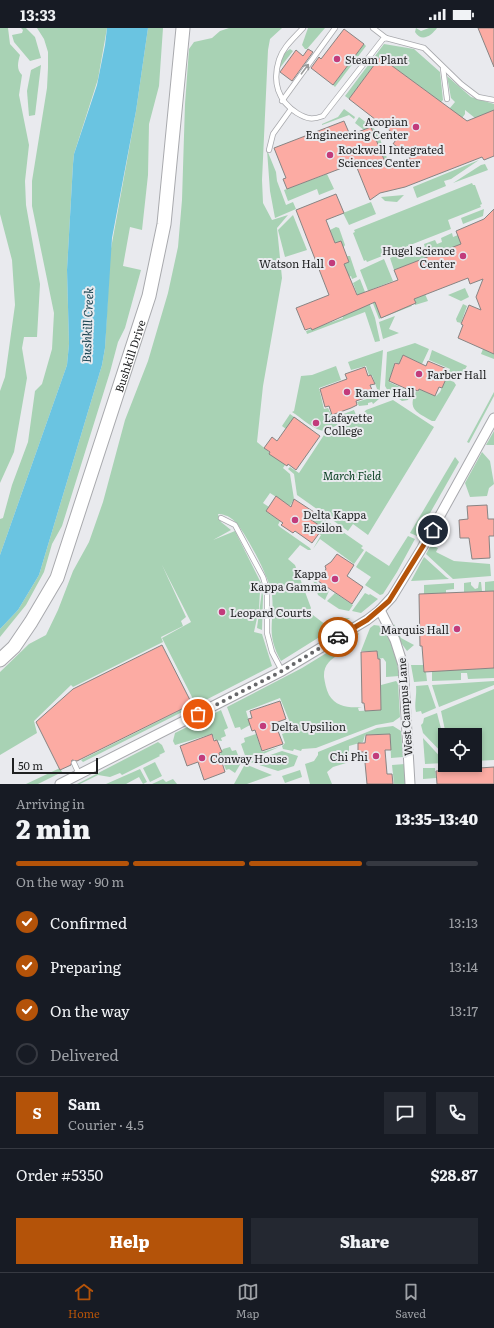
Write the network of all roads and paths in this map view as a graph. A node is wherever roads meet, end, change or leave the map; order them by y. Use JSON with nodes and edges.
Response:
{"nodes":[{"id":1,"x":183,"y":28,"type":"edge"},
{"id":2,"x":302,"y":28,"type":"edge"},
{"id":3,"x":335,"y":28,"type":"edge"},
{"id":4,"x":373,"y":28,"type":"edge"},
{"id":5,"x":386,"y":38,"type":"junction"},
{"id":6,"x":443,"y":68,"type":"junction"},
{"id":7,"x":447,"y":99,"type":"dead end"},
{"id":8,"x":494,"y":100,"type":"edge"},
{"id":9,"x":282,"y":101,"type":"junction"},
{"id":10,"x":291,"y":109,"type":"junction"},
{"id":11,"x":269,"y":150,"type":"dead end"},
{"id":12,"x":494,"y":418,"type":"edge"},
{"id":13,"x":221,"y":518,"type":"dead end"},
{"id":14,"x":380,"y":610,"type":"junction"},
{"id":15,"x":0,"y":660,"type":"edge"},
{"id":16,"x":282,"y":671,"type":"junction"},
{"id":17,"x":74,"y":763,"type":"dead end"},
{"id":18,"x":80,"y":774,"type":"junction"},
{"id":19,"x":60,"y":784,"type":"edge"},
{"id":20,"x":410,"y":784,"type":"edge"}],
"edges":[{"from":1,"to":15,"type":"street","name":"Bushkill Drive"},
{"from":2,"to":9,"type":"lane"},
{"from":9,"to":3,"type":"lane","one_way":true},
{"from":4,"to":5,"type":"lane"},
{"from":5,"to":6,"type":"lane"},
{"from":5,"to":10,"type":"lane"},
{"from":6,"to":7,"type":"lane"},
{"from":6,"to":8,"type":"lane"},
{"from":9,"to":10,"type":"lane"},
{"from":10,"to":11,"type":"lane"},
{"from":12,"to":14,"type":"street"},
{"from":13,"to":16,"type":"lane"},
{"from":14,"to":16,"type":"street"},
{"from":14,"to":20,"type":"street","name":"West Campus Lane"},
{"from":16,"to":18,"type":"street"},
{"from":17,"to":18,"type":"lane"},
{"from":18,"to":19,"type":"street"}]}
